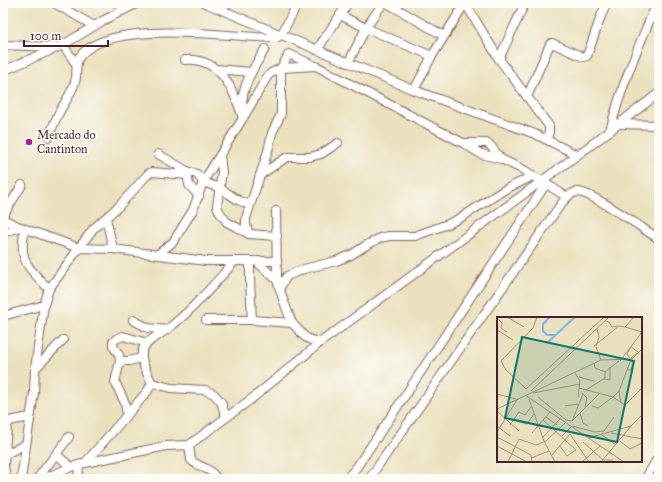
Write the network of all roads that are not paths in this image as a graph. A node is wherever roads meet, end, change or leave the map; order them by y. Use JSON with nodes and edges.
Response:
{"nodes":[{"id":1,"x":54,"y":3,"type":"edge"},
{"id":2,"x":116,"y":3,"type":"edge"},
{"id":3,"x":138,"y":3,"type":"edge"},
{"id":4,"x":205,"y":3,"type":"edge"},
{"id":5,"x":298,"y":3,"type":"edge"},
{"id":6,"x":348,"y":3,"type":"edge"},
{"id":7,"x":383,"y":3,"type":"edge"},
{"id":8,"x":387,"y":3,"type":"edge"},
{"id":9,"x":465,"y":3,"type":"edge"},
{"id":10,"x":524,"y":3,"type":"edge"},
{"id":11,"x":607,"y":3,"type":"edge"},
{"id":12,"x":657,"y":3,"type":"edge"},
{"id":13,"x":127,"y":8,"type":"junction"},
{"id":14,"x":340,"y":15,"type":"junction"},
{"id":15,"x":94,"y":26,"type":"junction"},
{"id":16,"x":366,"y":28,"type":"junction"},
{"id":17,"x":281,"y":35,"type":"junction"},
{"id":18,"x":444,"y":36,"type":"junction"},
{"id":19,"x":3,"y":45,"type":"edge"},
{"id":20,"x":60,"y":46,"type":"junction"},
{"id":21,"x":265,"y":49,"type":"dead end"},
{"id":22,"x":317,"y":50,"type":"junction"},
{"id":23,"x":432,"y":56,"type":"junction"},
{"id":24,"x":499,"y":59,"type":"junction"},
{"id":25,"x":185,"y":60,"type":"dead end"},
{"id":26,"x":298,"y":62,"type":"junction"},
{"id":27,"x":348,"y":63,"type":"junction"},
{"id":28,"x":76,"y":64,"type":"junction"},
{"id":29,"x":281,"y":68,"type":"junction"},
{"id":30,"x":216,"y":69,"type":"junction"},
{"id":31,"x":3,"y":71,"type":"edge"},
{"id":32,"x":251,"y":72,"type":"junction"},
{"id":33,"x":414,"y":90,"type":"junction"},
{"id":34,"x":659,"y":93,"type":"edge"},
{"id":35,"x":527,"y":98,"type":"junction"},
{"id":36,"x":243,"y":118,"type":"junction"},
{"id":37,"x":620,"y":124,"type":"junction"},
{"id":38,"x":659,"y":125,"type":"edge"},
{"id":39,"x":610,"y":131,"type":"junction"},
{"id":40,"x":49,"y":137,"type":"dead end"},
{"id":41,"x":547,"y":139,"type":"junction"},
{"id":42,"x":338,"y":143,"type":"dead end"},
{"id":43,"x":158,"y":154,"type":"dead end"},
{"id":44,"x":577,"y":155,"type":"junction"},
{"id":45,"x":220,"y":156,"type":"junction"},
{"id":46,"x":187,"y":173,"type":"junction"},
{"id":47,"x":260,"y":175,"type":"junction"},
{"id":48,"x":533,"y":176,"type":"junction"},
{"id":49,"x":203,"y":182,"type":"junction"},
{"id":50,"x":543,"y":182,"type":"junction"},
{"id":51,"x":22,"y":185,"type":"dead end"},
{"id":52,"x":220,"y":188,"type":"junction"},
{"id":53,"x":199,"y":196,"type":"junction"},
{"id":54,"x":567,"y":197,"type":"junction"},
{"id":55,"x":250,"y":205,"type":"junction"},
{"id":56,"x":276,"y":211,"type":"dead end"},
{"id":57,"x":3,"y":216,"type":"edge"},
{"id":58,"x":106,"y":218,"type":"junction"},
{"id":59,"x":3,"y":219,"type":"edge"},
{"id":60,"x":22,"y":228,"type":"junction"},
{"id":61,"x":3,"y":233,"type":"edge"},
{"id":62,"x":249,"y":234,"type":"junction"},
{"id":63,"x":277,"y":236,"type":"junction"},
{"id":64,"x":659,"y":239,"type":"edge"},
{"id":65,"x":173,"y":242,"type":"junction"},
{"id":66,"x":79,"y":248,"type":"junction"},
{"id":67,"x":114,"y":249,"type":"junction"},
{"id":68,"x":158,"y":254,"type":"junction"},
{"id":69,"x":174,"y":256,"type":"junction"},
{"id":70,"x":235,"y":261,"type":"junction"},
{"id":71,"x":253,"y":261,"type":"junction"},
{"id":72,"x":277,"y":261,"type":"junction"},
{"id":73,"x":287,"y":276,"type":"junction"},
{"id":74,"x":278,"y":279,"type":"junction"},
{"id":75,"x":49,"y":289,"type":"junction"},
{"id":76,"x":44,"y":305,"type":"junction"},
{"id":77,"x":3,"y":316,"type":"edge"},
{"id":78,"x":133,"y":320,"type":"dead end"},
{"id":79,"x":206,"y":320,"type":"dead end"},
{"id":80,"x":252,"y":320,"type":"junction"},
{"id":81,"x":292,"y":323,"type":"junction"},
{"id":82,"x":167,"y":330,"type":"junction"},
{"id":83,"x":63,"y":340,"type":"dead end"},
{"id":84,"x":321,"y":342,"type":"junction"},
{"id":85,"x":147,"y":344,"type":"junction"},
{"id":86,"x":141,"y":358,"type":"junction"},
{"id":87,"x":120,"y":361,"type":"junction"},
{"id":88,"x":35,"y":369,"type":"junction"},
{"id":89,"x":152,"y":383,"type":"junction"},
{"id":90,"x":127,"y":415,"type":"junction"},
{"id":91,"x":30,"y":417,"type":"junction"},
{"id":92,"x":226,"y":417,"type":"junction"},
{"id":93,"x":69,"y":437,"type":"dead end"},
{"id":94,"x":26,"y":444,"type":"junction"},
{"id":95,"x":189,"y":445,"type":"junction"},
{"id":96,"x":6,"y":454,"type":"junction"},
{"id":97,"x":56,"y":454,"type":"junction"},
{"id":98,"x":659,"y":456,"type":"edge"},
{"id":99,"x":78,"y":465,"type":"junction"},
{"id":100,"x":6,"y":479,"type":"edge"},
{"id":101,"x":20,"y":479,"type":"edge"},
{"id":102,"x":37,"y":479,"type":"edge"},
{"id":103,"x":43,"y":479,"type":"edge"},
{"id":104,"x":78,"y":479,"type":"edge"},
{"id":105,"x":217,"y":479,"type":"edge"},
{"id":106,"x":346,"y":479,"type":"edge"},
{"id":107,"x":369,"y":479,"type":"edge"},
{"id":108,"x":645,"y":479,"type":"edge"}],
"edges":[{"from":1,"to":15,"type":"street"},
{"from":2,"to":13,"type":"street"},
{"from":3,"to":13,"type":"street"},
{"from":4,"to":17,"type":"street"},
{"from":5,"to":17,"type":"street"},
{"from":6,"to":14,"type":"street"},
{"from":7,"to":16,"type":"street"},
{"from":8,"to":18,"type":"street"},
{"from":9,"to":18,"type":"street"},
{"from":9,"to":24,"type":"street"},
{"from":10,"to":24,"type":"street"},
{"from":11,"to":35,"type":"street"},
{"from":12,"to":39,"type":"street"},
{"from":13,"to":15,"type":"street"},
{"from":14,"to":16,"type":"street"},
{"from":14,"to":22,"type":"street"},
{"from":15,"to":20,"type":"street"},
{"from":16,"to":23,"type":"street"},
{"from":16,"to":27,"type":"street"},
{"from":17,"to":22,"type":"street"},
{"from":17,"to":28,"type":"street"},
{"from":18,"to":23,"type":"street"},
{"from":19,"to":20,"type":"street"},
{"from":20,"to":28,"type":"street"},
{"from":20,"to":31,"type":"street"},
{"from":21,"to":32,"type":"street"},
{"from":22,"to":27,"type":"street"},
{"from":23,"to":33,"type":"street"},
{"from":24,"to":35,"type":"street"},
{"from":25,"to":30,"type":"street"},
{"from":26,"to":29,"type":"street"},
{"from":26,"to":29,"type":"street"},
{"from":26,"to":48,"type":"street"},
{"from":27,"to":33,"type":"street"},
{"from":28,"to":40,"type":"street"},
{"from":29,"to":36,"type":"street"},
{"from":29,"to":47,"type":"street"},
{"from":30,"to":32,"type":"street"},
{"from":30,"to":36,"type":"street"},
{"from":32,"to":36,"type":"street"},
{"from":33,"to":41,"type":"street"},
{"from":34,"to":37,"type":"street"},
{"from":35,"to":41,"type":"street"},
{"from":36,"to":45,"type":"street"},
{"from":37,"to":38,"type":"street"},
{"from":37,"to":39,"type":"street"},
{"from":39,"to":44,"type":"street"},
{"from":41,"to":44,"type":"street"},
{"from":42,"to":47,"type":"street"},
{"from":43,"to":46,"type":"street"},
{"from":44,"to":50,"type":"street"},
{"from":45,"to":49,"type":"street"},
{"from":45,"to":52,"type":"street"},
{"from":46,"to":49,"type":"street"},
{"from":46,"to":53,"type":"street"},
{"from":46,"to":58,"type":"street"},
{"from":47,"to":55,"type":"street"},
{"from":48,"to":50,"type":"street"},
{"from":48,"to":73,"type":"street"},
{"from":49,"to":52,"type":"street"},
{"from":49,"to":53,"type":"street"},
{"from":50,"to":54,"type":"street"},
{"from":50,"to":84,"type":"street"},
{"from":50,"to":106,"type":"street"},
{"from":51,"to":57,"type":"street"},
{"from":52,"to":55,"type":"street"},
{"from":52,"to":62,"type":"street"},
{"from":53,"to":65,"type":"street"},
{"from":54,"to":64,"type":"street"},
{"from":54,"to":107,"type":"street"},
{"from":55,"to":62,"type":"street"},
{"from":56,"to":63,"type":"street"},
{"from":58,"to":66,"type":"street"},
{"from":58,"to":67,"type":"street"},
{"from":59,"to":60,"type":"street"},
{"from":60,"to":61,"type":"street"},
{"from":60,"to":66,"type":"street"},
{"from":60,"to":75,"type":"street"},
{"from":62,"to":63,"type":"street"},
{"from":63,"to":72,"type":"street"},
{"from":65,"to":68,"type":"street"},
{"from":65,"to":69,"type":"street"},
{"from":66,"to":67,"type":"street"},
{"from":66,"to":75,"type":"street"},
{"from":67,"to":68,"type":"street"},
{"from":68,"to":69,"type":"street"},
{"from":69,"to":70,"type":"street"},
{"from":70,"to":71,"type":"street"},
{"from":70,"to":82,"type":"street"},
{"from":71,"to":72,"type":"street"},
{"from":71,"to":74,"type":"street"},
{"from":71,"to":80,"type":"street"},
{"from":72,"to":74,"type":"street"},
{"from":73,"to":74,"type":"street"},
{"from":73,"to":74,"type":"street"},
{"from":74,"to":81,"type":"street"},
{"from":75,"to":76,"type":"street"},
{"from":76,"to":77,"type":"street"},
{"from":76,"to":88,"type":"street"},
{"from":78,"to":82,"type":"street"},
{"from":79,"to":80,"type":"street"},
{"from":80,"to":81,"type":"street"},
{"from":81,"to":84,"type":"street"},
{"from":82,"to":85,"type":"street"},
{"from":83,"to":88,"type":"street"},
{"from":84,"to":92,"type":"street"},
{"from":85,"to":86,"type":"street"},
{"from":85,"to":87,"type":"street"},
{"from":86,"to":87,"type":"street"},
{"from":86,"to":89,"type":"street"},
{"from":87,"to":90,"type":"street"},
{"from":88,"to":91,"type":"street"},
{"from":89,"to":90,"type":"street"},
{"from":89,"to":92,"type":"street"},
{"from":90,"to":99,"type":"street"},
{"from":91,"to":94,"type":"street"},
{"from":91,"to":96,"type":"street"},
{"from":92,"to":95,"type":"street"},
{"from":93,"to":97,"type":"street"},
{"from":94,"to":96,"type":"street"},
{"from":94,"to":101,"type":"street"},
{"from":95,"to":99,"type":"street"},
{"from":95,"to":105,"type":"street"},
{"from":96,"to":100,"type":"street"},
{"from":97,"to":99,"type":"street"},
{"from":97,"to":102,"type":"street"},
{"from":98,"to":108,"type":"street"},
{"from":99,"to":103,"type":"street"},
{"from":99,"to":104,"type":"street"}]}
